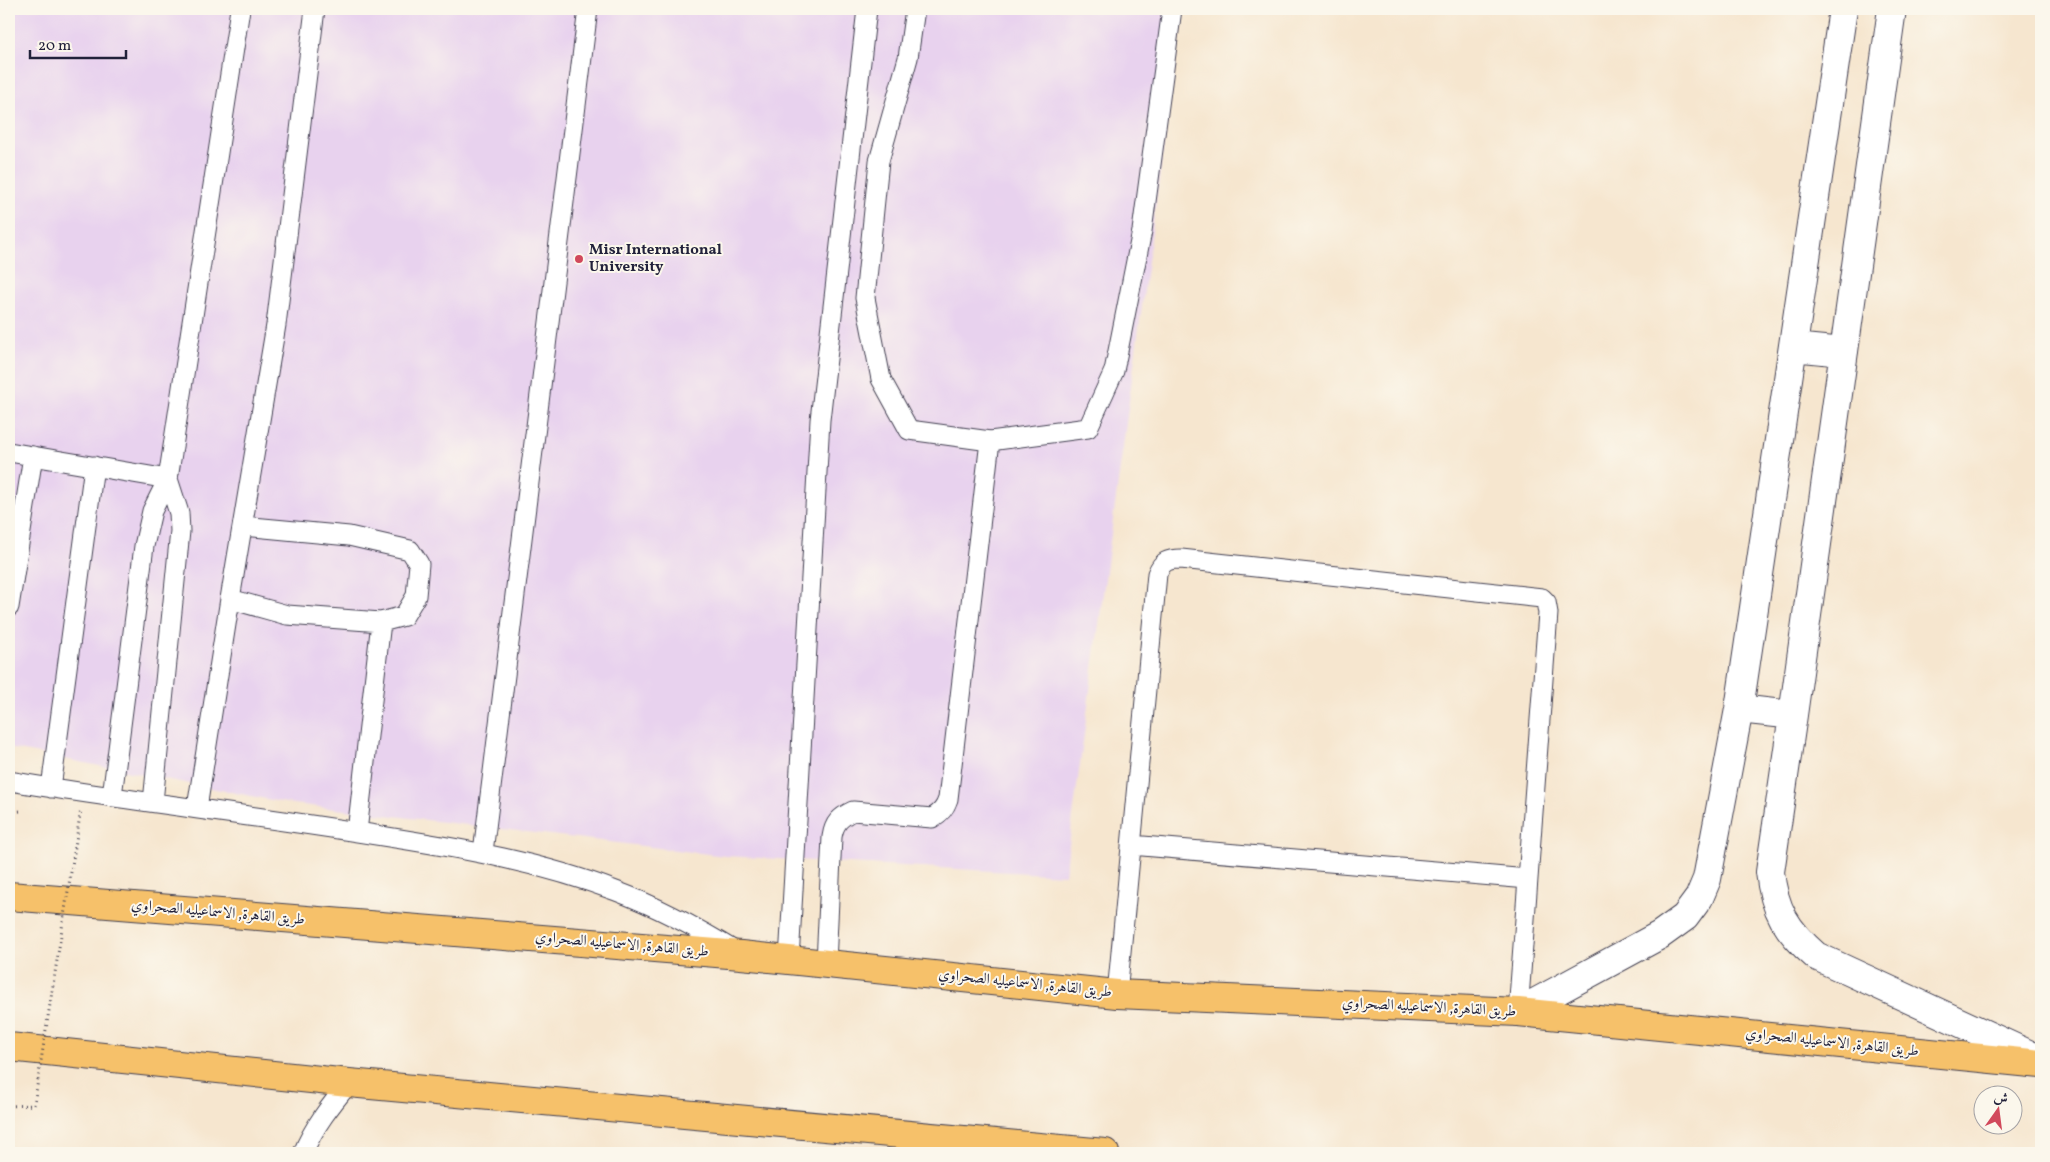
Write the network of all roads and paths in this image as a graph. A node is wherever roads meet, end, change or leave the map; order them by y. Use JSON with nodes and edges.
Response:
{"nodes":[{"id":1,"x":240,"y":9,"type":"edge"},
{"id":2,"x":314,"y":9,"type":"edge"},
{"id":3,"x":588,"y":9,"type":"edge"},
{"id":4,"x":867,"y":9,"type":"edge"},
{"id":5,"x":915,"y":9,"type":"edge"},
{"id":6,"x":1172,"y":9,"type":"edge"},
{"id":7,"x":1843,"y":9,"type":"edge"},
{"id":8,"x":1892,"y":9,"type":"edge"},
{"id":9,"x":1793,"y":347,"type":"junction"},
{"id":10,"x":1844,"y":352,"type":"junction"},
{"id":11,"x":990,"y":441,"type":"junction"},
{"id":12,"x":9,"y":452,"type":"edge"},
{"id":13,"x":33,"y":456,"type":"junction"},
{"id":14,"x":94,"y":466,"type":"junction"},
{"id":15,"x":168,"y":479,"type":"junction"},
{"id":16,"x":243,"y":526,"type":"junction"},
{"id":17,"x":230,"y":599,"type":"junction"},
{"id":18,"x":9,"y":606,"type":"edge"},
{"id":19,"x":381,"y":622,"type":"junction"},
{"id":20,"x":1739,"y":709,"type":"junction"},
{"id":21,"x":1794,"y":716,"type":"junction"},
{"id":22,"x":9,"y":781,"type":"edge"},
{"id":23,"x":50,"y":788,"type":"junction"},
{"id":24,"x":112,"y":796,"type":"junction"},
{"id":25,"x":153,"y":802,"type":"junction"},
{"id":26,"x":197,"y":808,"type":"junction"},
{"id":27,"x":81,"y":809,"type":"dead end"},
{"id":28,"x":357,"y":832,"type":"junction"},
{"id":29,"x":1131,"y":846,"type":"junction"},
{"id":30,"x":483,"y":852,"type":"junction"},
{"id":31,"x":1528,"y":880,"type":"junction"},
{"id":32,"x":9,"y":896,"type":"edge"},
{"id":33,"x":741,"y":955,"type":"junction"},
{"id":34,"x":789,"y":960,"type":"junction"},
{"id":35,"x":826,"y":963,"type":"junction"},
{"id":36,"x":1117,"y":994,"type":"junction"},
{"id":37,"x":1518,"y":1012,"type":"junction"},
{"id":38,"x":9,"y":1047,"type":"edge"},
{"id":39,"x":2041,"y":1060,"type":"edge"},
{"id":40,"x":2041,"y":1064,"type":"edge"},
{"id":41,"x":349,"y":1083,"type":"junction"},
{"id":42,"x":9,"y":1106,"type":"edge"},
{"id":43,"x":982,"y":1147,"type":"edge"},
{"id":44,"x":303,"y":1153,"type":"edge"},
{"id":45,"x":1105,"y":1153,"type":"edge"}],
"edges":[{"from":1,"to":15,"type":"lane"},
{"from":2,"to":16,"type":"lane"},
{"from":3,"to":30,"type":"lane"},
{"from":4,"to":34,"type":"lane"},
{"from":5,"to":11,"type":"lane"},
{"from":6,"to":11,"type":"lane"},
{"from":7,"to":9,"type":"street"},
{"from":8,"to":10,"type":"street"},
{"from":9,"to":10,"type":"street"},
{"from":9,"to":20,"type":"street"},
{"from":10,"to":21,"type":"street"},
{"from":11,"to":35,"type":"lane"},
{"from":12,"to":13,"type":"lane"},
{"from":13,"to":14,"type":"lane"},
{"from":13,"to":18,"type":"lane"},
{"from":14,"to":15,"type":"lane"},
{"from":14,"to":23,"type":"lane"},
{"from":15,"to":24,"type":"lane"},
{"from":15,"to":25,"type":"lane"},
{"from":16,"to":17,"type":"lane"},
{"from":16,"to":19,"type":"lane"},
{"from":17,"to":19,"type":"lane"},
{"from":17,"to":26,"type":"lane"},
{"from":19,"to":28,"type":"lane"},
{"from":20,"to":21,"type":"street"},
{"from":20,"to":37,"type":"street"},
{"from":21,"to":39,"type":"street"},
{"from":22,"to":23,"type":"lane"},
{"from":23,"to":24,"type":"lane"},
{"from":24,"to":25,"type":"lane"},
{"from":25,"to":26,"type":"lane"},
{"from":26,"to":28,"type":"lane"},
{"from":27,"to":42,"type":"path","bridge":true},
{"from":28,"to":30,"type":"lane"},
{"from":29,"to":31,"type":"lane"},
{"from":29,"to":31,"type":"lane"},
{"from":29,"to":36,"type":"lane"},
{"from":30,"to":33,"type":"lane"},
{"from":31,"to":37,"type":"lane"},
{"from":32,"to":33,"type":"highway","name":"طريق القاهرة, الاسماعيليه الصحراوي"},
{"from":33,"to":34,"type":"highway","name":"طريق القاهرة, الاسماعيليه الصحراوي"},
{"from":34,"to":35,"type":"highway","name":"طريق القاهرة, الاسماعيليه الصحراوي"},
{"from":35,"to":36,"type":"highway","name":"طريق القاهرة, الاسماعيليه الصحراوي"},
{"from":36,"to":37,"type":"highway","name":"طريق القاهرة, الاسماعيليه الصحراوي"},
{"from":37,"to":40,"type":"highway","name":"طريق القاهرة, الاسماعيليه الصحراوي"},
{"from":38,"to":41,"type":"highway"},
{"from":41,"to":43,"type":"highway"},
{"from":41,"to":44,"type":"lane"},
{"from":43,"to":45,"type":"highway"}]}
